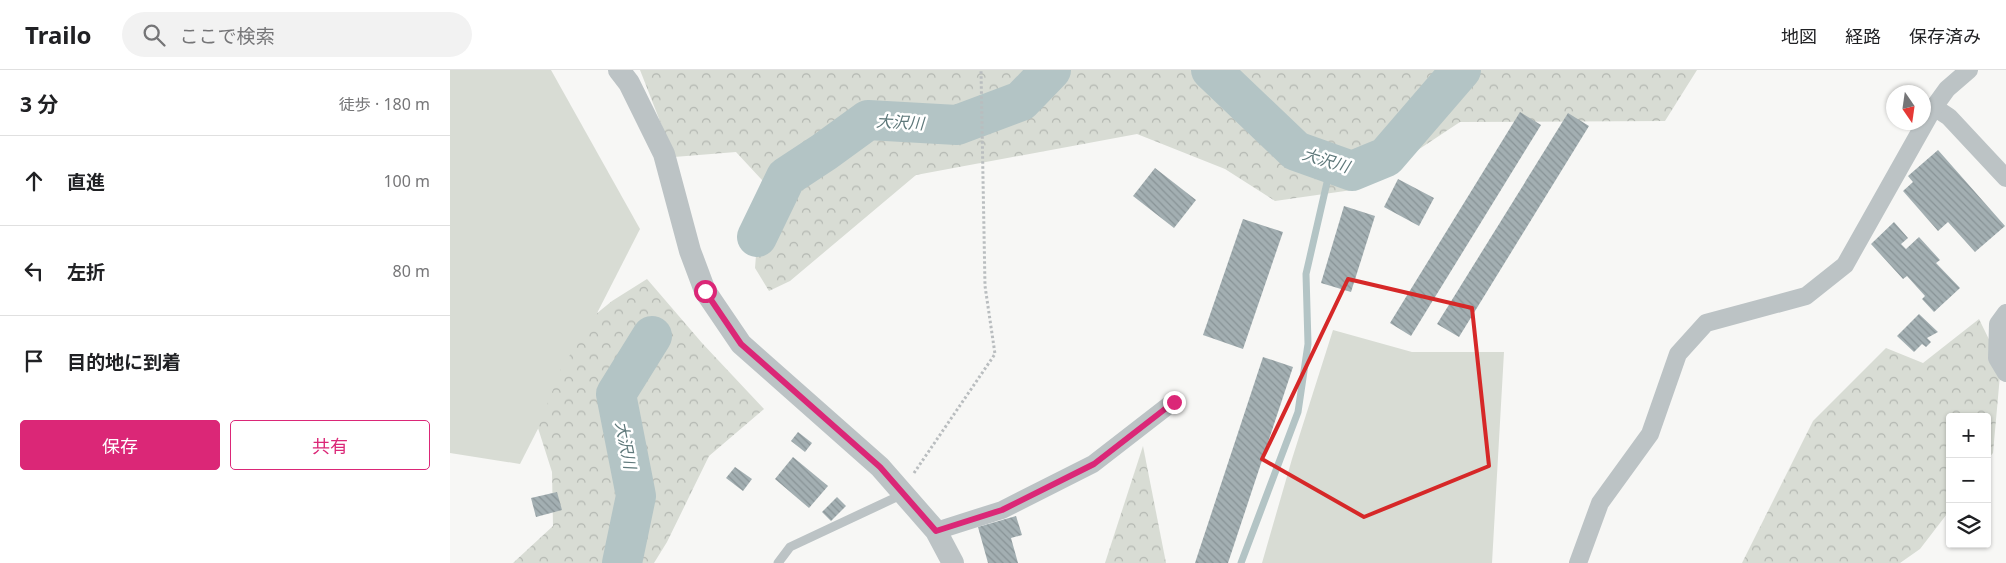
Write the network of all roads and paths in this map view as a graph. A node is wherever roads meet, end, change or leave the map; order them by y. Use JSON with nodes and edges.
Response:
{"nodes":[{"id":1,"x":619,"y":70,"type":"edge"},
{"id":2,"x":981,"y":70,"type":"edge"},
{"id":3,"x":1969,"y":70,"type":"edge"},
{"id":4,"x":1934,"y":107,"type":"junction"},
{"id":5,"x":2006,"y":178,"type":"edge"},
{"id":6,"x":2006,"y":313,"type":"edge"},
{"id":7,"x":2006,"y":373,"type":"edge"},
{"id":8,"x":1174,"y":402,"type":"dead end"},
{"id":9,"x":904,"y":494,"type":"junction"},
{"id":10,"x":936,"y":531,"type":"junction"},
{"id":11,"x":778,"y":563,"type":"edge"},
{"id":12,"x":953,"y":563,"type":"edge"},
{"id":13,"x":1578,"y":563,"type":"edge"}],
"edges":[{"from":1,"to":9,"type":"street"},
{"from":2,"to":9,"type":"path"},
{"from":3,"to":4,"type":"street"},
{"from":4,"to":5,"type":"street"},
{"from":4,"to":13,"type":"street"},
{"from":6,"to":7,"type":"street"},
{"from":8,"to":10,"type":"street"},
{"from":9,"to":10,"type":"street"},
{"from":9,"to":11,"type":"lane"},
{"from":10,"to":12,"type":"street"}]}
